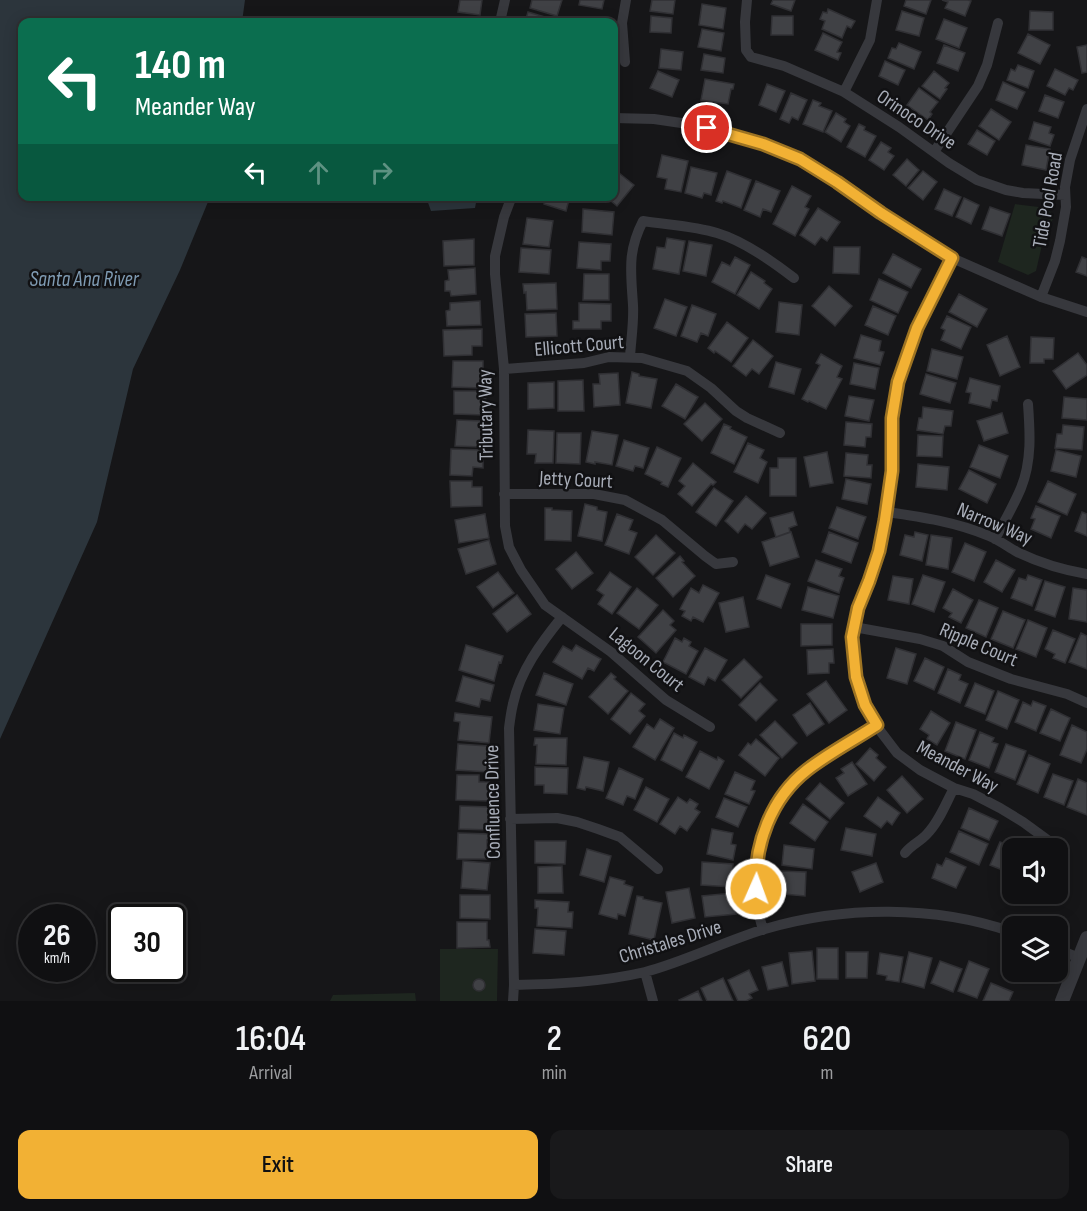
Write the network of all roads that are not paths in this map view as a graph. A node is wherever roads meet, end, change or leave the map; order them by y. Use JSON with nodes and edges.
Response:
{"nodes":[{"id":1,"x":505,"y":0,"type":"edge"},
{"id":2,"x":626,"y":0,"type":"edge"},
{"id":3,"x":747,"y":0,"type":"edge"},
{"id":4,"x":877,"y":0,"type":"edge"},
{"id":5,"x":501,"y":18,"type":"edge"},
{"id":6,"x":998,"y":22,"type":"dead end"},
{"id":7,"x":625,"y":62,"type":"dead end"},
{"id":8,"x":844,"y":92,"type":"junction"},
{"id":9,"x":1087,"y":109,"type":"edge"},
{"id":10,"x":618,"y":118,"type":"edge"},
{"id":11,"x":934,"y":152,"type":"junction"},
{"id":12,"x":1065,"y":195,"type":"junction"},
{"id":13,"x":510,"y":201,"type":"edge"},
{"id":14,"x":952,"y":258,"type":"junction"},
{"id":15,"x":794,"y":278,"type":"dead end"},
{"id":16,"x":1041,"y":297,"type":"junction"},
{"id":17,"x":1087,"y":312,"type":"edge"},
{"id":18,"x":630,"y":357,"type":"junction"},
{"id":19,"x":504,"y":369,"type":"junction"},
{"id":20,"x":1028,"y":404,"type":"dead end"},
{"id":21,"x":780,"y":433,"type":"dead end"},
{"id":22,"x":504,"y":494,"type":"junction"},
{"id":23,"x":886,"y":512,"type":"junction"},
{"id":24,"x":995,"y":539,"type":"junction"},
{"id":25,"x":733,"y":562,"type":"dead end"},
{"id":26,"x":1087,"y":574,"type":"edge"},
{"id":27,"x":562,"y":617,"type":"junction"},
{"id":28,"x":854,"y":627,"type":"junction"},
{"id":29,"x":1087,"y":703,"type":"edge"},
{"id":30,"x":877,"y":725,"type":"junction"},
{"id":31,"x":710,"y":727,"type":"dead end"},
{"id":32,"x":954,"y":788,"type":"junction"},
{"id":33,"x":510,"y":819,"type":"junction"},
{"id":34,"x":1045,"y":838,"type":"edge"},
{"id":35,"x":905,"y":853,"type":"dead end"},
{"id":36,"x":658,"y":869,"type":"dead end"},
{"id":37,"x":763,"y":930,"type":"junction"},
{"id":38,"x":1002,"y":930,"type":"edge"},
{"id":39,"x":1087,"y":938,"type":"edge"},
{"id":40,"x":1068,"y":953,"type":"edge"},
{"id":41,"x":1079,"y":958,"type":"junction"},
{"id":42,"x":645,"y":972,"type":"junction"},
{"id":43,"x":514,"y":985,"type":"junction"},
{"id":44,"x":513,"y":1001,"type":"edge"},
{"id":45,"x":653,"y":1001,"type":"edge"},
{"id":46,"x":1062,"y":1001,"type":"edge"}],
"edges":[{"from":1,"to":5,"type":"street"},
{"from":2,"to":7,"type":"street"},
{"from":3,"to":8,"type":"street","name":"Orinoco Drive"},
{"from":4,"to":8,"type":"street"},
{"from":6,"to":11,"type":"street"},
{"from":8,"to":11,"type":"street","name":"Orinoco Drive"},
{"from":9,"to":12,"type":"street","name":"Tide Pool Road"},
{"from":10,"to":14,"type":"street"},
{"from":11,"to":12,"type":"street","name":"Orinoco Drive"},
{"from":12,"to":16,"type":"street","name":"Tide Pool Road"},
{"from":13,"to":19,"type":"street","name":"Tributary Way"},
{"from":14,"to":16,"type":"street"},
{"from":14,"to":23,"type":"street","name":"Meander Way"},
{"from":15,"to":18,"type":"street"},
{"from":16,"to":17,"type":"street"},
{"from":18,"to":19,"type":"street","name":"Ellicott Court"},
{"from":18,"to":21,"type":"street","name":"Ellicott Court"},
{"from":19,"to":22,"type":"street","name":"Tributary Way"},
{"from":20,"to":24,"type":"street"},
{"from":22,"to":25,"type":"street","name":"Jetty Court"},
{"from":22,"to":27,"type":"street","name":"Tributary Way"},
{"from":23,"to":24,"type":"street","name":"Narrow Way"},
{"from":23,"to":28,"type":"street","name":"Meander Way"},
{"from":24,"to":26,"type":"street","name":"Narrow Way"},
{"from":27,"to":31,"type":"street","name":"Lagoon Court"},
{"from":27,"to":33,"type":"street","name":"Confluence Drive"},
{"from":28,"to":29,"type":"street","name":"Ripple Court"},
{"from":28,"to":30,"type":"street","name":"Meander Way"},
{"from":30,"to":32,"type":"street","name":"Meander Way"},
{"from":30,"to":37,"type":"street"},
{"from":32,"to":34,"type":"street","name":"Meander Way"},
{"from":32,"to":35,"type":"street"},
{"from":33,"to":36,"type":"street"},
{"from":33,"to":43,"type":"street","name":"Confluence Drive"},
{"from":37,"to":38,"type":"street","name":"Christales Drive"},
{"from":37,"to":42,"type":"street","name":"Christales Drive"},
{"from":39,"to":41,"type":"street"},
{"from":40,"to":41,"type":"street"},
{"from":41,"to":46,"type":"street"},
{"from":42,"to":43,"type":"street","name":"Christales Drive"},
{"from":42,"to":45,"type":"street"},
{"from":43,"to":44,"type":"street","name":"Confluence Drive"}]}
